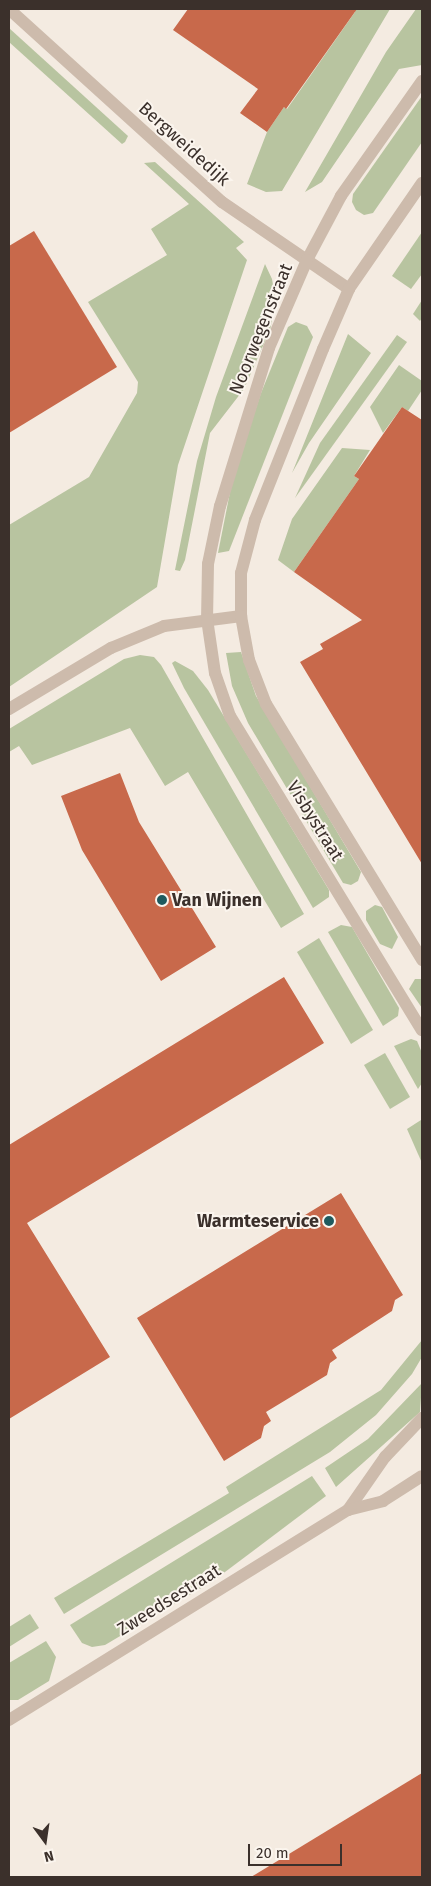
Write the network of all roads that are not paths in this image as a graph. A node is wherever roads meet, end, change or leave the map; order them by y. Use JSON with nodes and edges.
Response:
{"nodes":[{"id":1,"x":9,"y":9,"type":"edge"},
{"id":2,"x":422,"y":81,"type":"edge"},
{"id":3,"x":422,"y":183,"type":"edge"},
{"id":4,"x":308,"y":260,"type":"junction"},
{"id":5,"x":349,"y":289,"type":"junction"},
{"id":6,"x":241,"y":616,"type":"junction"},
{"id":7,"x":207,"y":619,"type":"junction"},
{"id":8,"x":9,"y":709,"type":"edge"},
{"id":9,"x":422,"y":960,"type":"edge"},
{"id":10,"x":422,"y":1030,"type":"edge"},
{"id":11,"x":422,"y":1418,"type":"edge"},
{"id":12,"x":422,"y":1476,"type":"edge"},
{"id":13,"x":348,"y":1510,"type":"junction"},
{"id":14,"x":9,"y":1720,"type":"edge"}],
"edges":[{"from":1,"to":4,"type":"street","name":"Bergweidedijk"},
{"from":2,"to":4,"type":"street","name":"Noorwegenstraat"},
{"from":3,"to":5,"type":"street"},
{"from":4,"to":5,"type":"street","name":"Bergweidedijk"},
{"from":4,"to":7,"type":"street","name":"Noorwegenstraat"},
{"from":5,"to":6,"type":"street"},
{"from":6,"to":7,"type":"street"},
{"from":6,"to":9,"type":"street","name":"Visbystraat"},
{"from":7,"to":8,"type":"street"},
{"from":7,"to":10,"type":"street","name":"Visbystraat"},
{"from":11,"to":13,"type":"street"},
{"from":12,"to":13,"type":"street"},
{"from":13,"to":14,"type":"street","name":"Zweedsestraat"}]}
